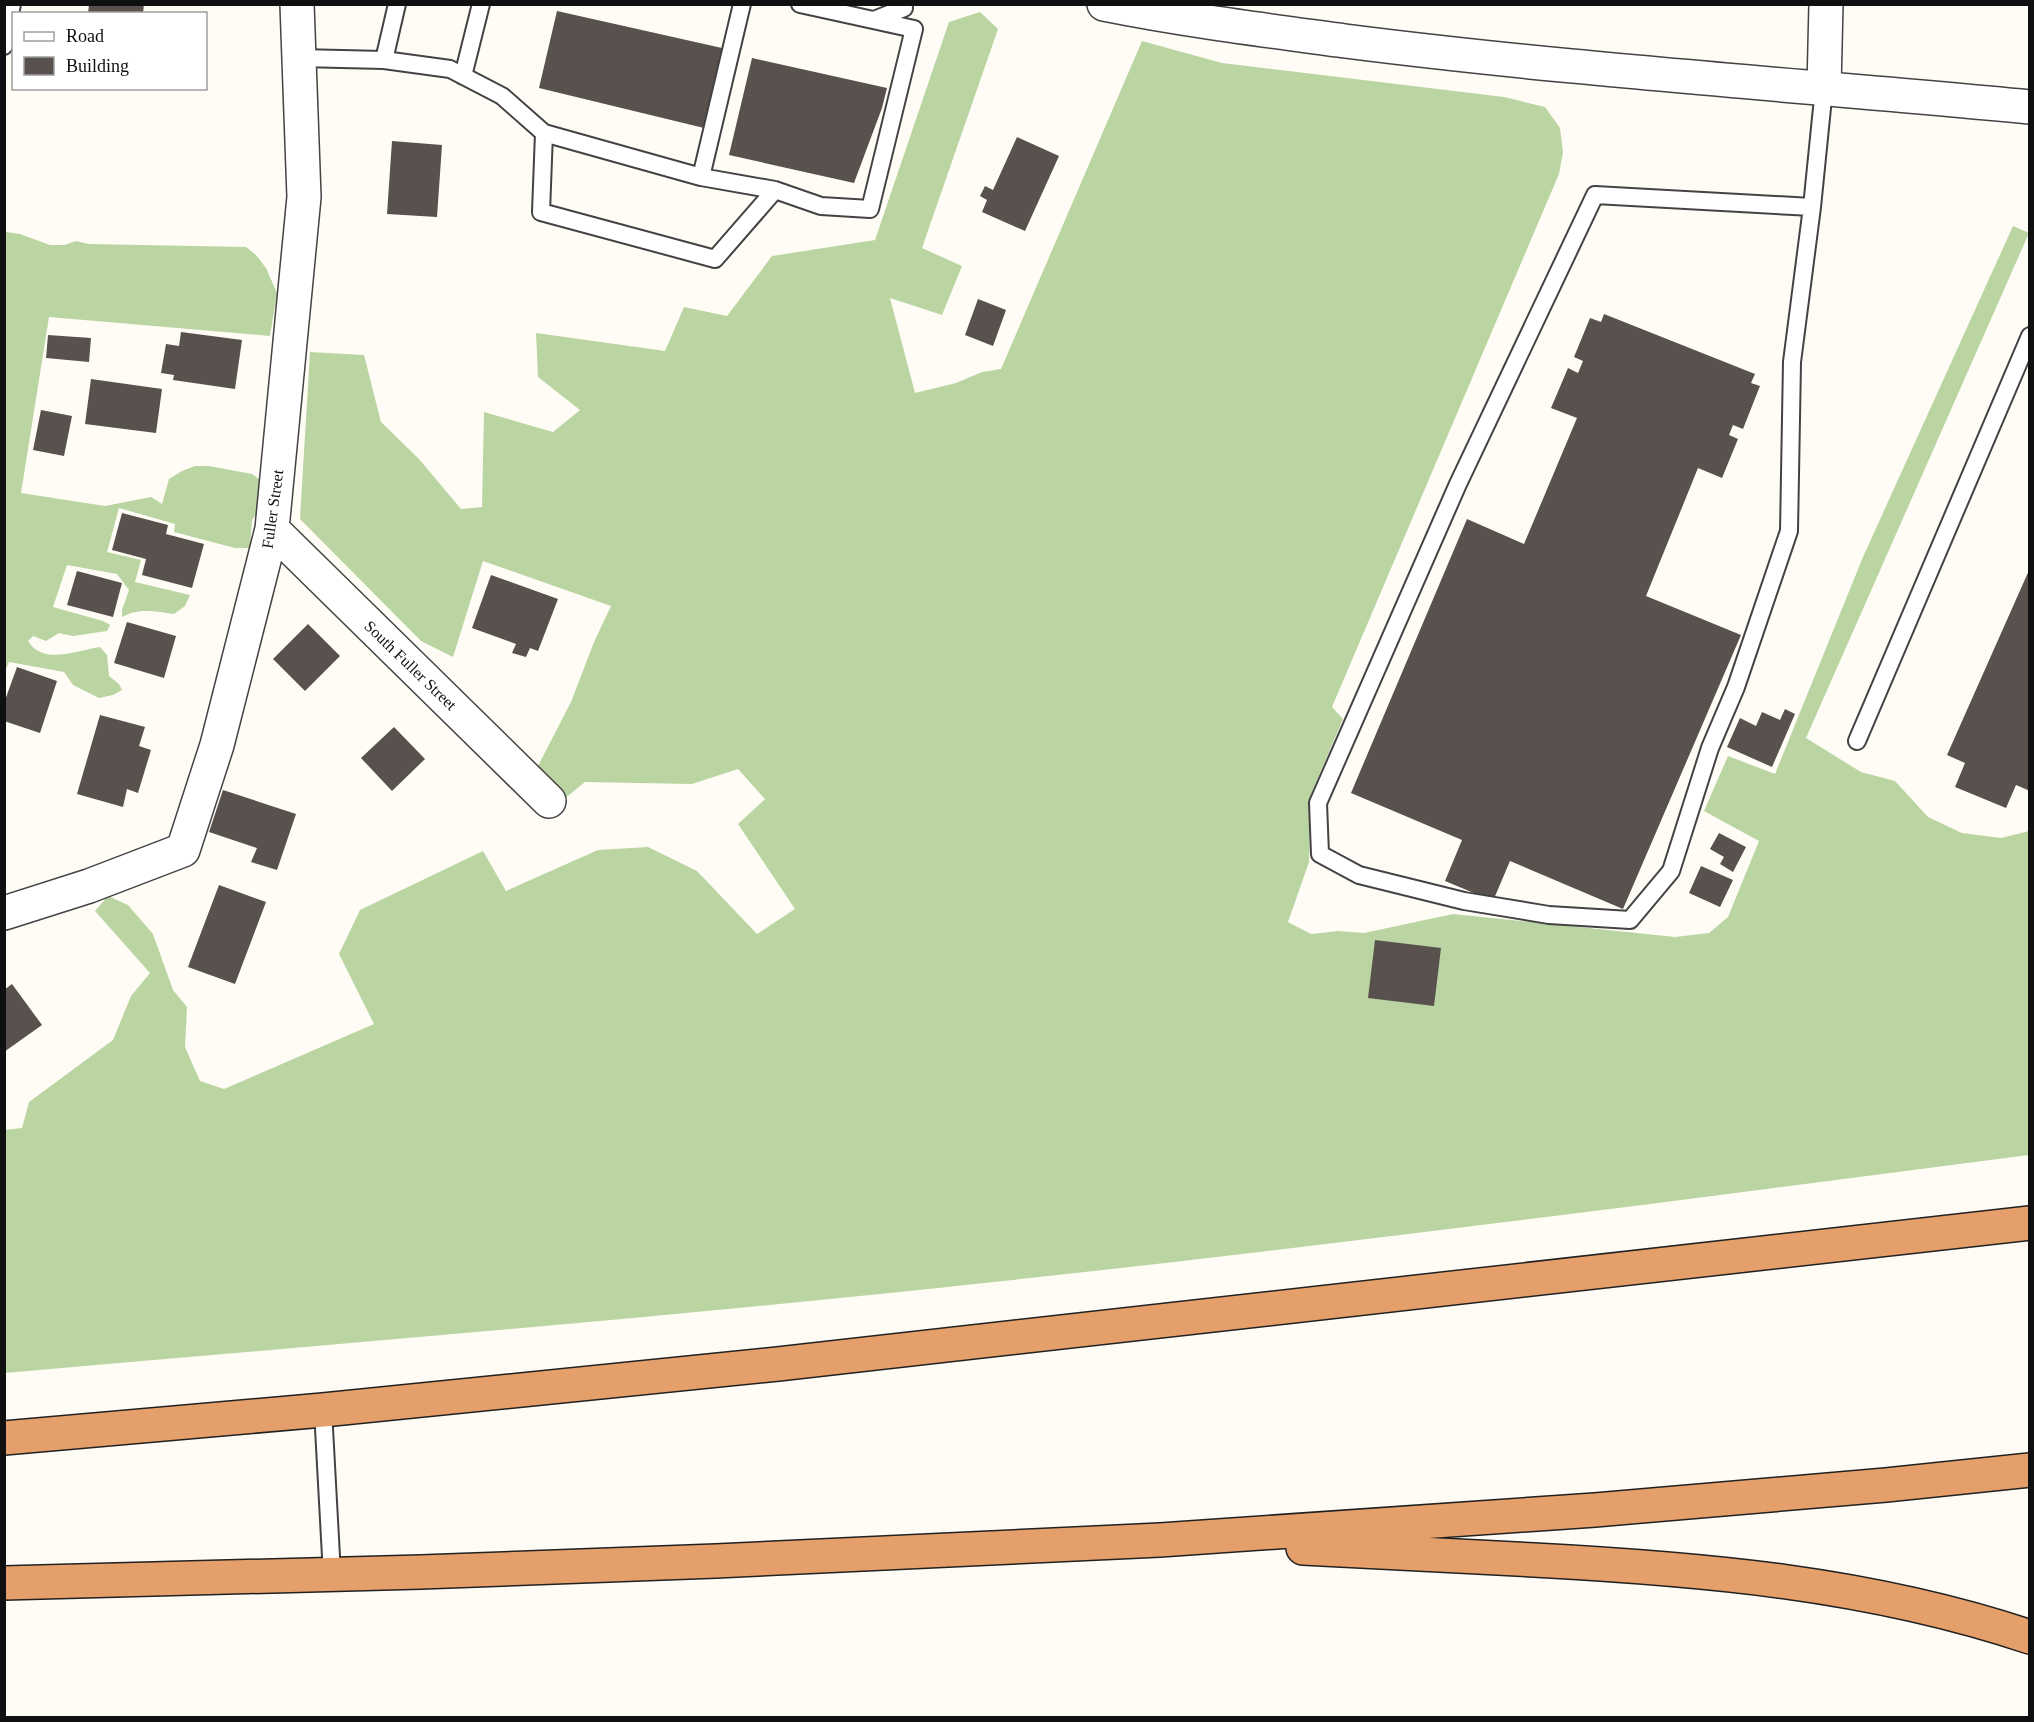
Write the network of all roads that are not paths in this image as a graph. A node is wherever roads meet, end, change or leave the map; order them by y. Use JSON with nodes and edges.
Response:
{"nodes":[{"id":1,"x":12,"y":4,"type":"edge"},
{"id":2,"x":297,"y":4,"type":"edge"},
{"id":3,"x":397,"y":4,"type":"edge"},
{"id":4,"x":481,"y":4,"type":"edge"},
{"id":5,"x":742,"y":4,"type":"edge"},
{"id":6,"x":800,"y":4,"type":"edge"},
{"id":7,"x":1104,"y":4,"type":"edge"},
{"id":8,"x":1826,"y":4,"type":"edge"},
{"id":9,"x":908,"y":6,"type":"edge"},
{"id":10,"x":873,"y":20,"type":"junction"},
{"id":11,"x":4,"y":46,"type":"edge"},
{"id":12,"x":299,"y":58,"type":"junction"},
{"id":13,"x":384,"y":60,"type":"junction"},
{"id":14,"x":463,"y":76,"type":"junction"},
{"id":15,"x":1824,"y":88,"type":"junction"},
{"id":16,"x":2030,"y":107,"type":"edge"},
{"id":17,"x":544,"y":133,"type":"junction"},
{"id":18,"x":701,"y":177,"type":"junction"},
{"id":19,"x":775,"y":190,"type":"junction"},
{"id":20,"x":1812,"y":207,"type":"junction"},
{"id":21,"x":2030,"y":336,"type":"edge"},
{"id":22,"x":272,"y":529,"type":"junction"},
{"id":23,"x":1857,"y":741,"type":"dead end"},
{"id":24,"x":549,"y":801,"type":"dead end"},
{"id":25,"x":4,"y":913,"type":"edge"},
{"id":26,"x":2030,"y":1223,"type":"edge"},
{"id":27,"x":323,"y":1410,"type":"junction"},
{"id":28,"x":4,"y":1438,"type":"edge"},
{"id":29,"x":2030,"y":1470,"type":"edge"},
{"id":30,"x":1160,"y":1540,"type":"junction"},
{"id":31,"x":332,"y":1575,"type":"junction"},
{"id":32,"x":4,"y":1583,"type":"edge"},
{"id":33,"x":2030,"y":1637,"type":"edge"}],
"edges":[{"from":1,"to":11,"type":"lane"},
{"from":2,"to":12,"type":"street","name":"Fuller Street"},
{"from":3,"to":13,"type":"lane"},
{"from":4,"to":14,"type":"lane"},
{"from":5,"to":18,"type":"lane"},
{"from":6,"to":10,"type":"lane"},
{"from":7,"to":15,"type":"street"},
{"from":8,"to":15,"type":"street"},
{"from":9,"to":10,"type":"lane"},
{"from":10,"to":19,"type":"lane"},
{"from":12,"to":13,"type":"lane"},
{"from":12,"to":22,"type":"street","name":"Fuller Street"},
{"from":13,"to":14,"type":"lane"},
{"from":14,"to":17,"type":"lane"},
{"from":15,"to":16,"type":"street"},
{"from":15,"to":20,"type":"lane"},
{"from":17,"to":18,"type":"lane"},
{"from":17,"to":19,"type":"lane"},
{"from":18,"to":19,"type":"lane"},
{"from":20,"to":20,"type":"lane"},
{"from":21,"to":23,"type":"lane"},
{"from":22,"to":24,"type":"street","name":"South Fuller Street"},
{"from":22,"to":25,"type":"street","name":"Fuller Street"},
{"from":26,"to":27,"type":"highway"},
{"from":27,"to":28,"type":"highway"},
{"from":27,"to":31,"type":"lane"},
{"from":29,"to":30,"type":"highway"},
{"from":30,"to":31,"type":"highway"},
{"from":30,"to":33,"type":"highway"},
{"from":31,"to":32,"type":"highway"}]}
